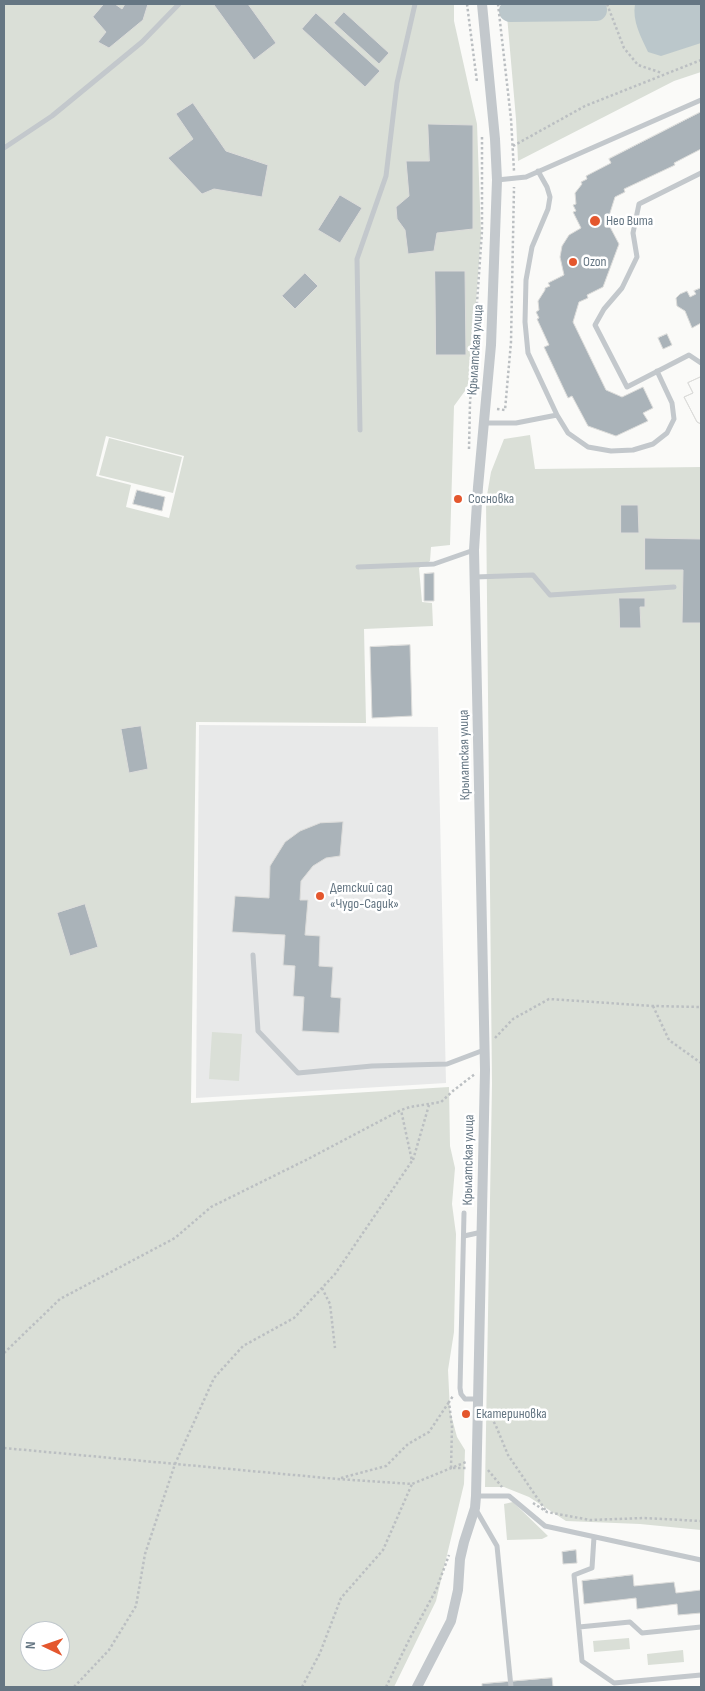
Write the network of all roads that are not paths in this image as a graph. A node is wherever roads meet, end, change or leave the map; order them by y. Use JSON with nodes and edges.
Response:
{"nodes":[{"id":1,"x":179,"y":4,"type":"edge"},
{"id":2,"x":415,"y":4,"type":"edge"},
{"id":3,"x":482,"y":4,"type":"edge"},
{"id":4,"x":701,"y":100,"type":"edge"},
{"id":5,"x":4,"y":148,"type":"edge"},
{"id":6,"x":538,"y":171,"type":"junction"},
{"id":7,"x":701,"y":173,"type":"edge"},
{"id":8,"x":496,"y":180,"type":"junction"},
{"id":9,"x":701,"y":363,"type":"edge"},
{"id":10,"x":657,"y":372,"type":"junction"},
{"id":11,"x":557,"y":415,"type":"junction"},
{"id":12,"x":484,"y":423,"type":"junction"},
{"id":13,"x":360,"y":430,"type":"dead end"},
{"id":14,"x":474,"y":550,"type":"junction"},
{"id":15,"x":358,"y":567,"type":"dead end"},
{"id":16,"x":475,"y":577,"type":"junction"},
{"id":17,"x":674,"y":587,"type":"dead end"},
{"id":18,"x":252,"y":955,"type":"dead end"},
{"id":19,"x":484,"y":1050,"type":"junction"},
{"id":20,"x":464,"y":1213,"type":"dead end"},
{"id":21,"x":482,"y":1232,"type":"junction"},
{"id":22,"x":464,"y":1236,"type":"junction"},
{"id":23,"x":478,"y":1399,"type":"junction"},
{"id":24,"x":476,"y":1496,"type":"junction"},
{"id":25,"x":475,"y":1508,"type":"junction"},
{"id":26,"x":594,"y":1537,"type":"junction"},
{"id":27,"x":701,"y":1560,"type":"edge"},
{"id":28,"x":579,"y":1627,"type":"junction"},
{"id":29,"x":701,"y":1627,"type":"edge"},
{"id":30,"x":701,"y":1675,"type":"edge"},
{"id":31,"x":417,"y":1687,"type":"edge"},
{"id":32,"x":511,"y":1687,"type":"edge"}],
"edges":[{"from":1,"to":5,"type":"lane"},
{"from":2,"to":13,"type":"lane"},
{"from":3,"to":8,"type":"street","name":"Крылатская улица"},
{"from":4,"to":6,"type":"lane"},
{"from":6,"to":8,"type":"lane"},
{"from":6,"to":11,"type":"lane"},
{"from":7,"to":10,"type":"lane"},
{"from":8,"to":12,"type":"street","name":"Крылатская улица"},
{"from":9,"to":10,"type":"lane"},
{"from":10,"to":11,"type":"lane"},
{"from":11,"to":12,"type":"lane"},
{"from":12,"to":14,"type":"street","name":"Крылатская улица"},
{"from":14,"to":15,"type":"lane"},
{"from":14,"to":16,"type":"street","name":"Крылатская улица"},
{"from":16,"to":17,"type":"lane"},
{"from":16,"to":19,"type":"street","name":"Крылатская улица"},
{"from":18,"to":19,"type":"lane"},
{"from":19,"to":21,"type":"street","name":"Крылатская улица"},
{"from":20,"to":22,"type":"lane"},
{"from":21,"to":22,"type":"lane"},
{"from":21,"to":23,"type":"street","name":"Крылатская улица"},
{"from":22,"to":23,"type":"lane"},
{"from":23,"to":24,"type":"street","name":"Крылатская улица"},
{"from":24,"to":25,"type":"street","name":"Крылатская улица"},
{"from":24,"to":26,"type":"lane"},
{"from":25,"to":31,"type":"street","name":"Крылатская улица"},
{"from":25,"to":32,"type":"lane"},
{"from":26,"to":27,"type":"lane"},
{"from":26,"to":28,"type":"lane"},
{"from":28,"to":29,"type":"lane"},
{"from":28,"to":30,"type":"lane"}]}
